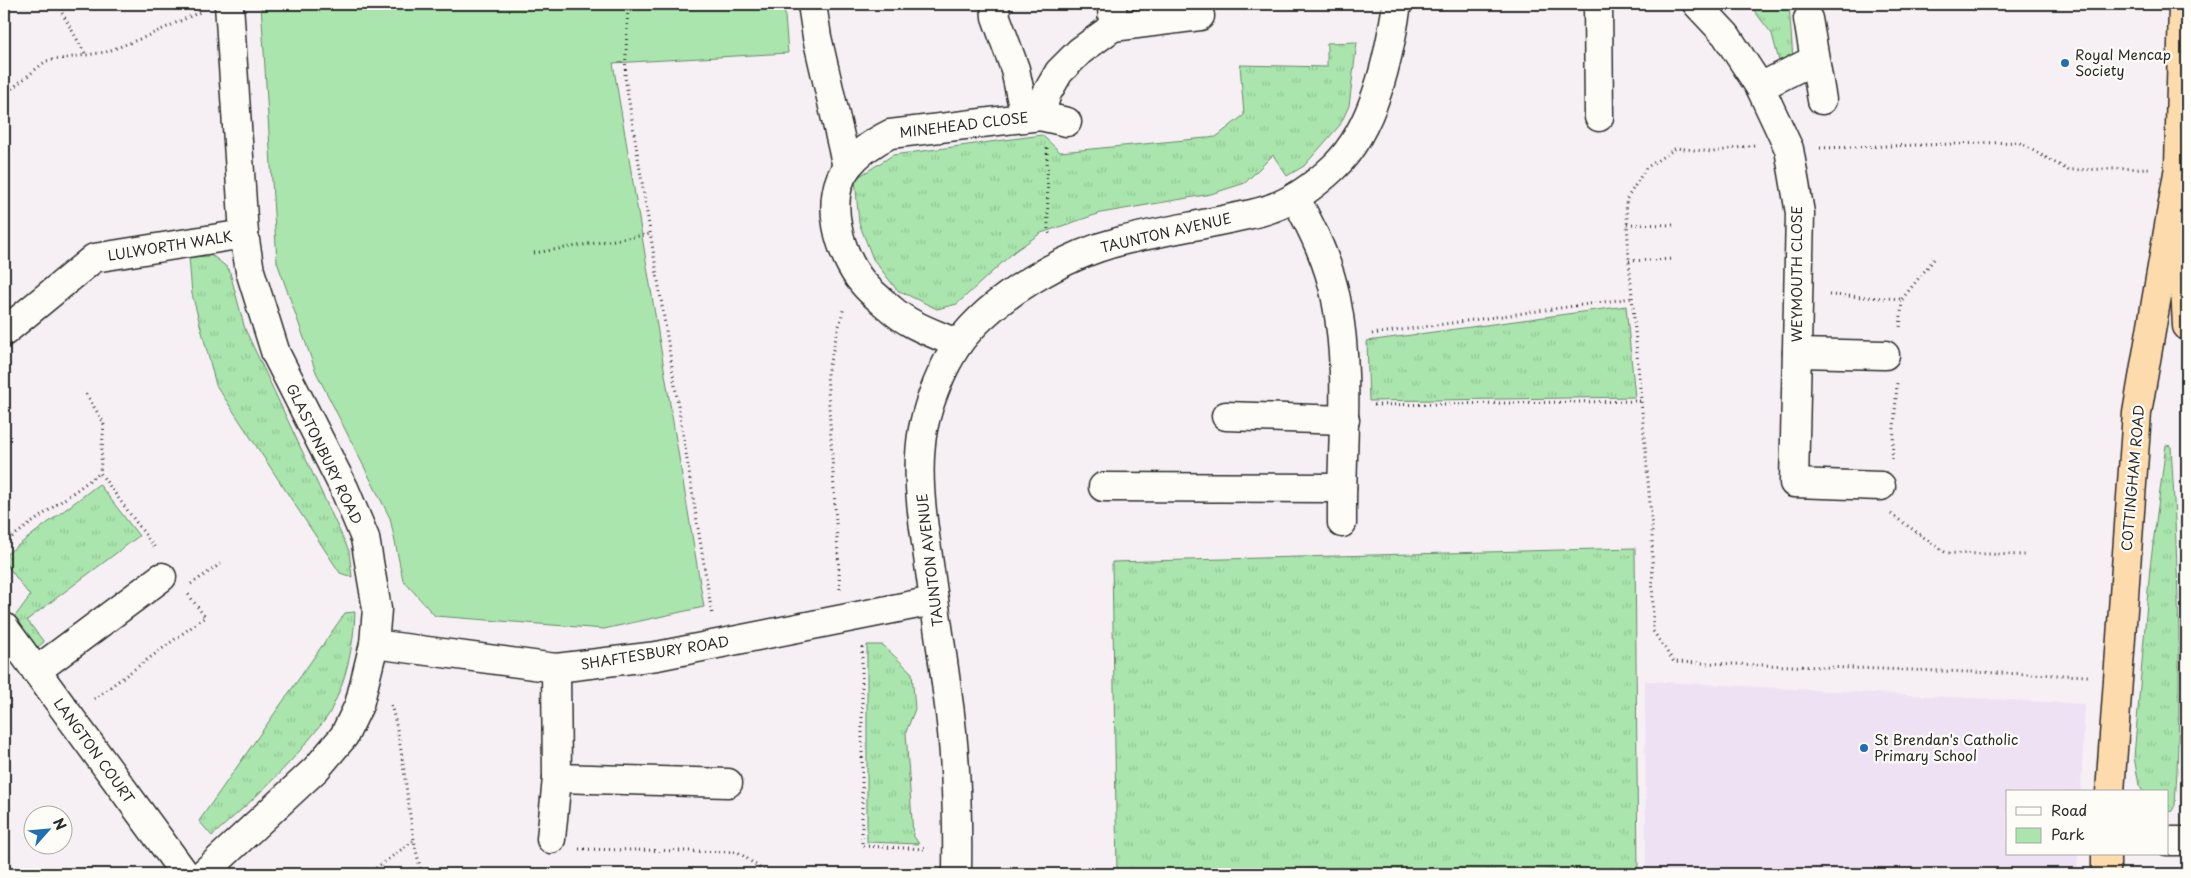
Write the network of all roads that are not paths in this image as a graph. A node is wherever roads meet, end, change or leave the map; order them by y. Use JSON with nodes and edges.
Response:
{"nodes":[{"id":1,"x":812,"y":4,"type":"edge"},
{"id":2,"x":995,"y":4,"type":"edge"},
{"id":3,"x":1397,"y":4,"type":"edge"},
{"id":4,"x":1598,"y":4,"type":"edge"},
{"id":5,"x":1696,"y":4,"type":"edge"},
{"id":6,"x":2183,"y":4,"type":"edge"},
{"id":7,"x":219,"y":6,"type":"edge"},
{"id":8,"x":1112,"y":15,"type":"edge"},
{"id":9,"x":1200,"y":16,"type":"dead end"},
{"id":10,"x":1808,"y":19,"type":"dead end"},
{"id":11,"x":1814,"y":60,"type":"junction"},
{"id":12,"x":1760,"y":87,"type":"junction"},
{"id":13,"x":1822,"y":100,"type":"dead end"},
{"id":14,"x":1599,"y":117,"type":"dead end"},
{"id":15,"x":1045,"y":118,"type":"junction"},
{"id":16,"x":847,"y":167,"type":"junction"},
{"id":17,"x":2179,"y":167,"type":"junction"},
{"id":18,"x":1296,"y":197,"type":"junction"},
{"id":19,"x":244,"y":234,"type":"junction"},
{"id":20,"x":2187,"y":326,"type":"edge"},
{"id":21,"x":4,"y":332,"type":"edge"},
{"id":22,"x":958,"y":344,"type":"junction"},
{"id":23,"x":1797,"y":353,"type":"junction"},
{"id":24,"x":1894,"y":357,"type":"road end"},
{"id":25,"x":1345,"y":412,"type":"junction"},
{"id":26,"x":1226,"y":416,"type":"dead end"},
{"id":27,"x":1886,"y":476,"type":"road end"},
{"id":28,"x":1103,"y":487,"type":"dead end"},
{"id":29,"x":1342,"y":488,"type":"junction"},
{"id":30,"x":1342,"y":523,"type":"dead end"},
{"id":31,"x":173,"y":583,"type":"road end"},
{"id":32,"x":933,"y":601,"type":"junction"},
{"id":33,"x":4,"y":627,"type":"edge"},
{"id":34,"x":374,"y":644,"type":"junction"},
{"id":35,"x":556,"y":668,"type":"junction"},
{"id":36,"x":36,"y":671,"type":"junction"},
{"id":37,"x":557,"y":778,"type":"junction"},
{"id":38,"x":728,"y":783,"type":"dead end"},
{"id":39,"x":2110,"y":790,"type":"edge"},
{"id":40,"x":2168,"y":841,"type":"edge"},
{"id":41,"x":2187,"y":841,"type":"edge"},
{"id":42,"x":562,"y":844,"type":"road end"},
{"id":43,"x":2106,"y":856,"type":"edge"},
{"id":44,"x":958,"y":862,"type":"edge"},
{"id":45,"x":210,"y":872,"type":"edge"},
{"id":46,"x":185,"y":874,"type":"edge"},
{"id":47,"x":2106,"y":874,"type":"edge"}],
"edges":[{"from":1,"to":16,"type":"street"},
{"from":2,"to":15,"type":"street"},
{"from":3,"to":18,"type":"street","name":"TAUNTON AVENUE"},
{"from":4,"to":14,"type":"street"},
{"from":5,"to":12,"type":"street","name":"WEYMOUTH CLOSE"},
{"from":6,"to":17,"type":"highway","name":"COTTINGHAM ROAD"},
{"from":7,"to":19,"type":"street","name":"GLASTONBURY ROAD"},
{"from":8,"to":9,"type":"street"},
{"from":8,"to":15,"type":"street"},
{"from":10,"to":11,"type":"street"},
{"from":11,"to":12,"type":"street"},
{"from":11,"to":13,"type":"street"},
{"from":12,"to":23,"type":"street","name":"WEYMOUTH CLOSE"},
{"from":15,"to":16,"type":"street","name":"MINEHEAD CLOSE"},
{"from":16,"to":22,"type":"street"},
{"from":17,"to":20,"type":"highway","name":"COTTINGHAM ROAD"},
{"from":17,"to":39,"type":"highway","name":"COTTINGHAM ROAD"},
{"from":18,"to":22,"type":"street","name":"TAUNTON AVENUE"},
{"from":18,"to":25,"type":"street"},
{"from":19,"to":21,"type":"street","name":"LULWORTH WALK"},
{"from":19,"to":34,"type":"street","name":"GLASTONBURY ROAD"},
{"from":22,"to":32,"type":"street","name":"TAUNTON AVENUE"},
{"from":23,"to":24,"type":"street"},
{"from":23,"to":27,"type":"street","name":"WEYMOUTH CLOSE"},
{"from":25,"to":26,"type":"street"},
{"from":25,"to":29,"type":"street"},
{"from":28,"to":29,"type":"street"},
{"from":29,"to":30,"type":"street"},
{"from":31,"to":36,"type":"street"},
{"from":32,"to":35,"type":"street","name":"SHAFTESBURY ROAD"},
{"from":32,"to":44,"type":"street","name":"TAUNTON AVENUE"},
{"from":33,"to":36,"type":"street","name":"LANGTON COURT"},
{"from":34,"to":35,"type":"street","name":"SHAFTESBURY ROAD"},
{"from":34,"to":45,"type":"street","name":"GLASTONBURY ROAD"},
{"from":35,"to":37,"type":"street"},
{"from":36,"to":46,"type":"street","name":"LANGTON COURT"},
{"from":37,"to":38,"type":"street"},
{"from":37,"to":42,"type":"street"},
{"from":40,"to":41,"type":"street"},
{"from":43,"to":47,"type":"highway"}]}
